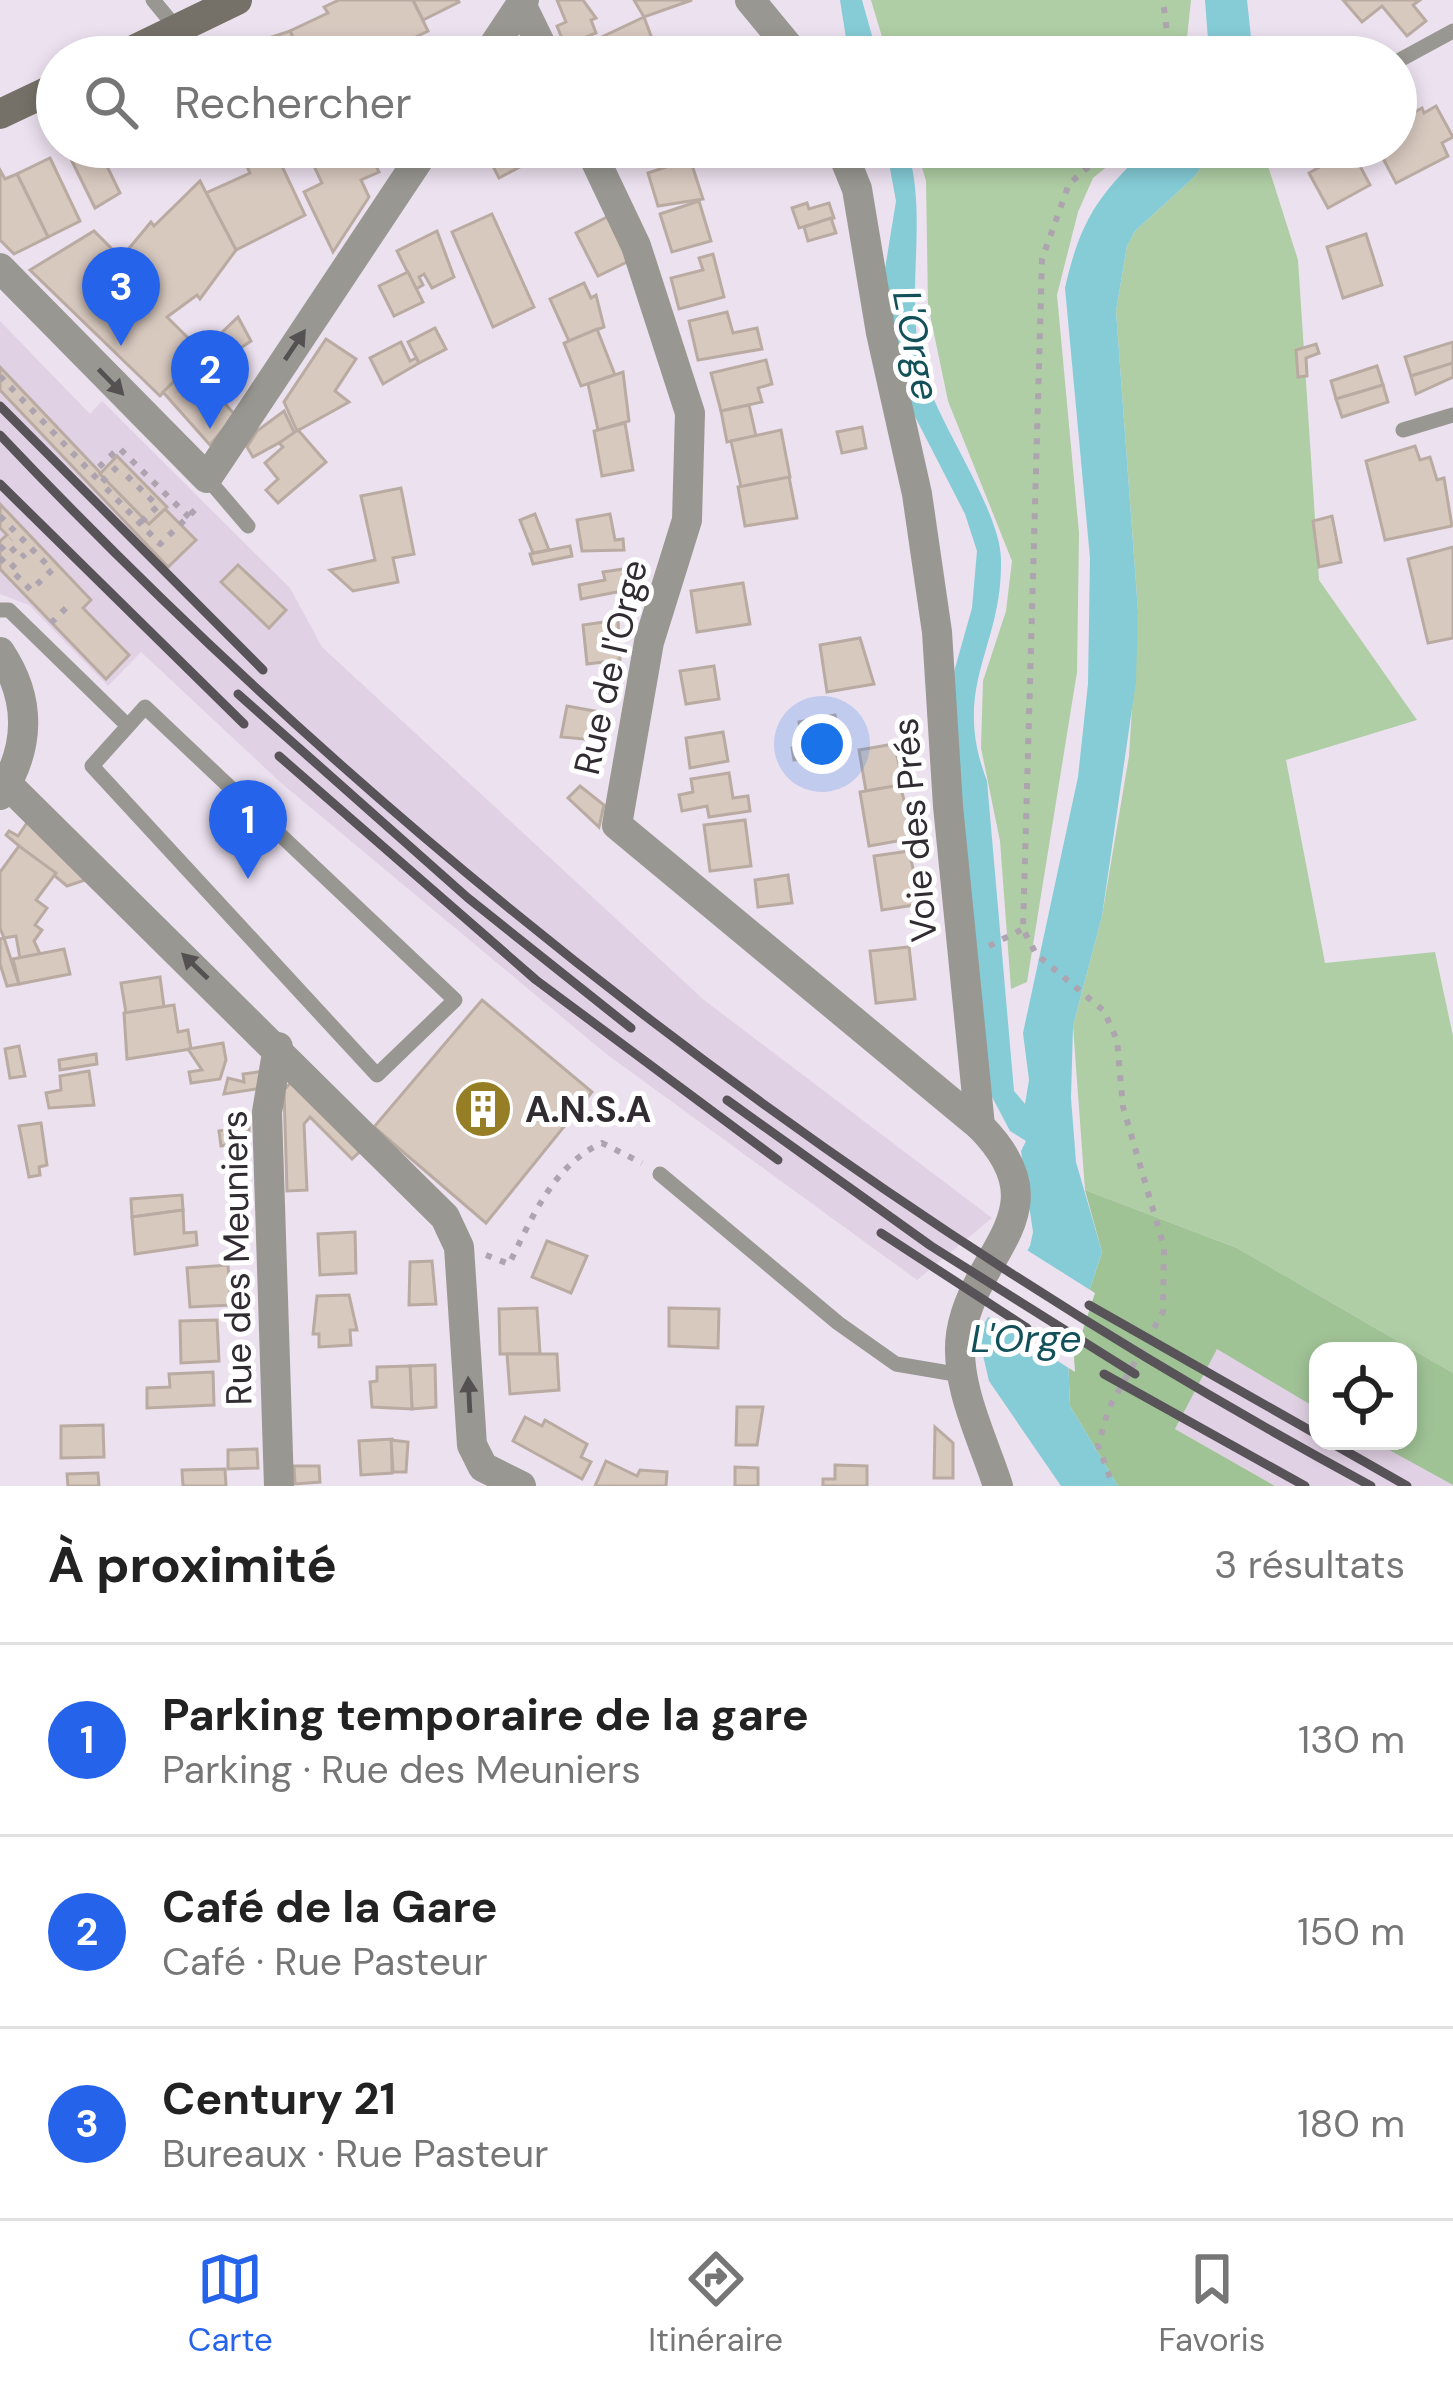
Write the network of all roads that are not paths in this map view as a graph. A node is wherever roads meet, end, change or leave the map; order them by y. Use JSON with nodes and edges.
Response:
{"nodes":[{"id":1,"x":153,"y":0,"type":"edge"},
{"id":2,"x":237,"y":0,"type":"edge"},
{"id":3,"x":750,"y":0,"type":"edge"},
{"id":4,"x":523,"y":2,"type":"edge"},
{"id":5,"x":177,"y":29,"type":"junction"},
{"id":6,"x":1453,"y":32,"type":"edge"},
{"id":7,"x":162,"y":36,"type":"edge"},
{"id":8,"x":500,"y":36,"type":"edge"},
{"id":9,"x":538,"y":36,"type":"edge"},
{"id":10,"x":780,"y":36,"type":"edge"},
{"id":11,"x":1417,"y":51,"type":"edge"},
{"id":12,"x":36,"y":97,"type":"edge"},
{"id":13,"x":0,"y":114,"type":"edge"},
{"id":14,"x":413,"y":168,"type":"edge"},
{"id":15,"x":599,"y":168,"type":"edge"},
{"id":16,"x":848,"y":168,"type":"edge"},
{"id":17,"x":0,"y":268,"type":"edge"},
{"id":18,"x":1453,"y":415,"type":"edge"},
{"id":19,"x":1403,"y":430,"type":"dead end"},
{"id":20,"x":207,"y":478,"type":"junction"},
{"id":21,"x":248,"y":526,"type":"dead end"},
{"id":22,"x":0,"y":610,"type":"edge"},
{"id":23,"x":0,"y":652,"type":"edge"},
{"id":24,"x":128,"y":726,"type":"junction"},
{"id":25,"x":2,"y":785,"type":"edge"},
{"id":26,"x":278,"y":1047,"type":"junction"},
{"id":27,"x":980,"y":1126,"type":"junction"},
{"id":28,"x":659,"y":1174,"type":"road end"},
{"id":29,"x":961,"y":1375,"type":"junction"},
{"id":30,"x":279,"y":1486,"type":"edge"},
{"id":31,"x":521,"y":1486,"type":"edge"},
{"id":32,"x":998,"y":1486,"type":"edge"}],
"edges":[{"from":1,"to":5,"type":"lane"},
{"from":2,"to":5,"type":"main road"},
{"from":3,"to":10,"type":"street"},
{"from":4,"to":8,"type":"street"},
{"from":4,"to":9,"type":"street"},
{"from":5,"to":7,"type":"main road"},
{"from":6,"to":11,"type":"lane"},
{"from":12,"to":13,"type":"main road"},
{"from":20,"to":14,"type":"street","one_way":true},
{"from":15,"to":27,"type":"street","name":"Rue de l'Orge"},
{"from":16,"to":27,"type":"street","name":"Voie des Prés"},
{"from":17,"to":20,"type":"street","one_way":true},
{"from":18,"to":19,"type":"lane"},
{"from":20,"to":21,"type":"lane"},
{"from":22,"to":24,"type":"lane"},
{"from":23,"to":25,"type":"street"},
{"from":24,"to":24,"type":"lane"},
{"from":26,"to":25,"type":"street","one_way":true},
{"from":26,"to":30,"type":"street","name":"Rue des Meuniers"},
{"from":31,"to":26,"type":"street","one_way":true},
{"from":27,"to":29,"type":"street","name":"Voie des Prés"},
{"from":28,"to":29,"type":"lane"},
{"from":29,"to":32,"type":"street","name":"Voie des Prés"}]}
